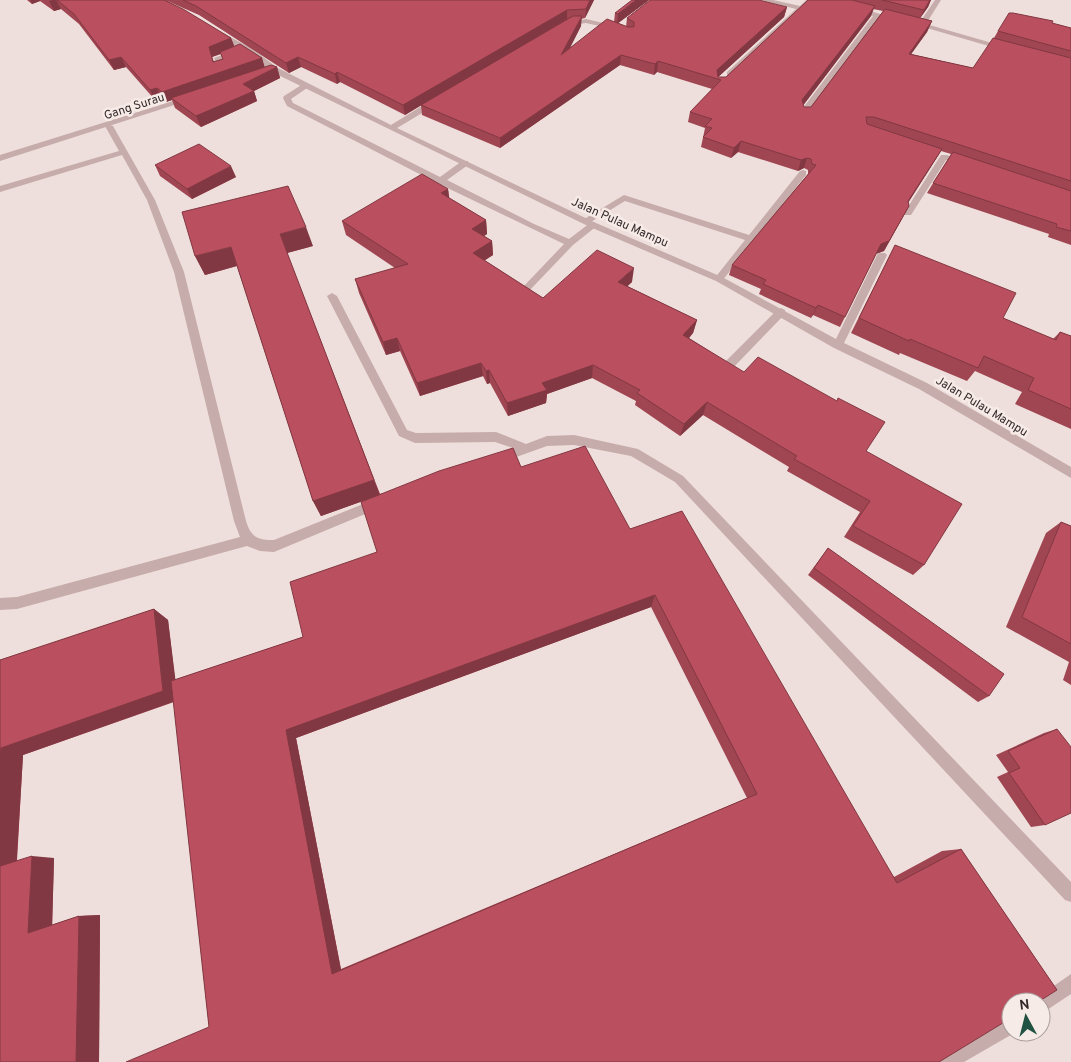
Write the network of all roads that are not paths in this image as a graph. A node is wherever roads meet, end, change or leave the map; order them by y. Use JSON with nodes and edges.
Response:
{"nodes":[{"id":1,"x":764,"y":0,"type":"edge"},
{"id":2,"x":810,"y":0,"type":"edge"},
{"id":3,"x":938,"y":0,"type":"edge"},
{"id":4,"x":849,"y":7,"type":"edge"},
{"id":5,"x":800,"y":8,"type":"junction"},
{"id":6,"x":878,"y":14,"type":"junction"},
{"id":7,"x":626,"y":22,"type":"edge"},
{"id":8,"x":922,"y":25,"type":"junction"},
{"id":9,"x":206,"y":26,"type":"edge"},
{"id":10,"x":555,"y":30,"type":"edge"},
{"id":11,"x":246,"y":49,"type":"junction"},
{"id":12,"x":1010,"y":50,"type":"edge"},
{"id":13,"x":221,"y":68,"type":"edge"},
{"id":14,"x":726,"y":78,"type":"edge"},
{"id":15,"x":306,"y":86,"type":"junction"},
{"id":16,"x":198,"y":96,"type":"edge"},
{"id":17,"x":440,"y":99,"type":"edge"},
{"id":18,"x":803,"y":114,"type":"edge"},
{"id":19,"x":109,"y":126,"type":"junction"},
{"id":20,"x":391,"y":128,"type":"junction"},
{"id":21,"x":124,"y":152,"type":"junction"},
{"id":22,"x":0,"y":158,"type":"edge"},
{"id":23,"x":465,"y":163,"type":"junction"},
{"id":24,"x":971,"y":166,"type":"edge"},
{"id":25,"x":802,"y":173,"type":"edge"},
{"id":26,"x":440,"y":181,"type":"junction"},
{"id":27,"x":0,"y":190,"type":"edge"},
{"id":28,"x":908,"y":213,"type":"edge"},
{"id":29,"x":590,"y":223,"type":"junction"},
{"id":30,"x":750,"y":239,"type":"junction"},
{"id":31,"x":570,"y":243,"type":"junction"},
{"id":32,"x":882,"y":255,"type":"edge"},
{"id":33,"x":719,"y":279,"type":"junction"},
{"id":34,"x":526,"y":289,"type":"edge"},
{"id":35,"x":332,"y":296,"type":"dead end"},
{"id":36,"x":781,"y":312,"type":"junction"},
{"id":37,"x":838,"y":345,"type":"junction"},
{"id":38,"x":726,"y":368,"type":"edge"},
{"id":39,"x":525,"y":448,"type":"junction"},
{"id":40,"x":488,"y":462,"type":"edge"},
{"id":41,"x":1071,"y":473,"type":"edge"},
{"id":42,"x":387,"y":500,"type":"edge"},
{"id":43,"x":249,"y":540,"type":"junction"},
{"id":44,"x":0,"y":604,"type":"edge"},
{"id":45,"x":1071,"y":894,"type":"edge"},
{"id":46,"x":1071,"y":983,"type":"edge"},
{"id":47,"x":1051,"y":998,"type":"edge"},
{"id":48,"x":1001,"y":1031,"type":"edge"},
{"id":49,"x":946,"y":1062,"type":"edge"}],
"edges":[{"from":1,"to":5,"type":"street"},
{"from":2,"to":5,"type":"street"},
{"from":3,"to":8,"type":"street"},
{"from":4,"to":6,"type":"street"},
{"from":5,"to":14,"type":"street"},
{"from":6,"to":8,"type":"street"},
{"from":6,"to":18,"type":"street"},
{"from":7,"to":10,"type":"street"},
{"from":8,"to":12,"type":"street"},
{"from":9,"to":11,"type":"street","name":"Jalan Pulau Mampu"},
{"from":11,"to":13,"type":"street"},
{"from":11,"to":15,"type":"street","name":"Jalan Pulau Mampu"},
{"from":15,"to":20,"type":"street","name":"Jalan Pulau Mampu"},
{"from":15,"to":26,"type":"street"},
{"from":16,"to":19,"type":"street","name":"Gang Surau"},
{"from":17,"to":20,"type":"street"},
{"from":19,"to":21,"type":"street"},
{"from":19,"to":22,"type":"street","name":"Gang Surau"},
{"from":20,"to":23,"type":"street","name":"Jalan Pulau Mampu"},
{"from":21,"to":27,"type":"street"},
{"from":21,"to":43,"type":"street"},
{"from":23,"to":26,"type":"street"},
{"from":23,"to":29,"type":"street","name":"Jalan Pulau Mampu"},
{"from":24,"to":28,"type":"street"},
{"from":25,"to":30,"type":"street"},
{"from":26,"to":31,"type":"street"},
{"from":29,"to":30,"type":"street"},
{"from":29,"to":31,"type":"street"},
{"from":29,"to":33,"type":"street","name":"Jalan Pulau Mampu"},
{"from":30,"to":33,"type":"street"},
{"from":31,"to":34,"type":"street"},
{"from":32,"to":37,"type":"street"},
{"from":33,"to":36,"type":"street","name":"Jalan Pulau Mampu"},
{"from":35,"to":39,"type":"street"},
{"from":36,"to":37,"type":"street","name":"Jalan Pulau Mampu"},
{"from":36,"to":38,"type":"street"},
{"from":37,"to":41,"type":"street","name":"Jalan Pulau Mampu"},
{"from":39,"to":40,"type":"street"},
{"from":39,"to":45,"type":"street"},
{"from":42,"to":43,"type":"street"},
{"from":43,"to":44,"type":"street"},
{"from":46,"to":47,"type":"street"},
{"from":48,"to":49,"type":"street"}]}
